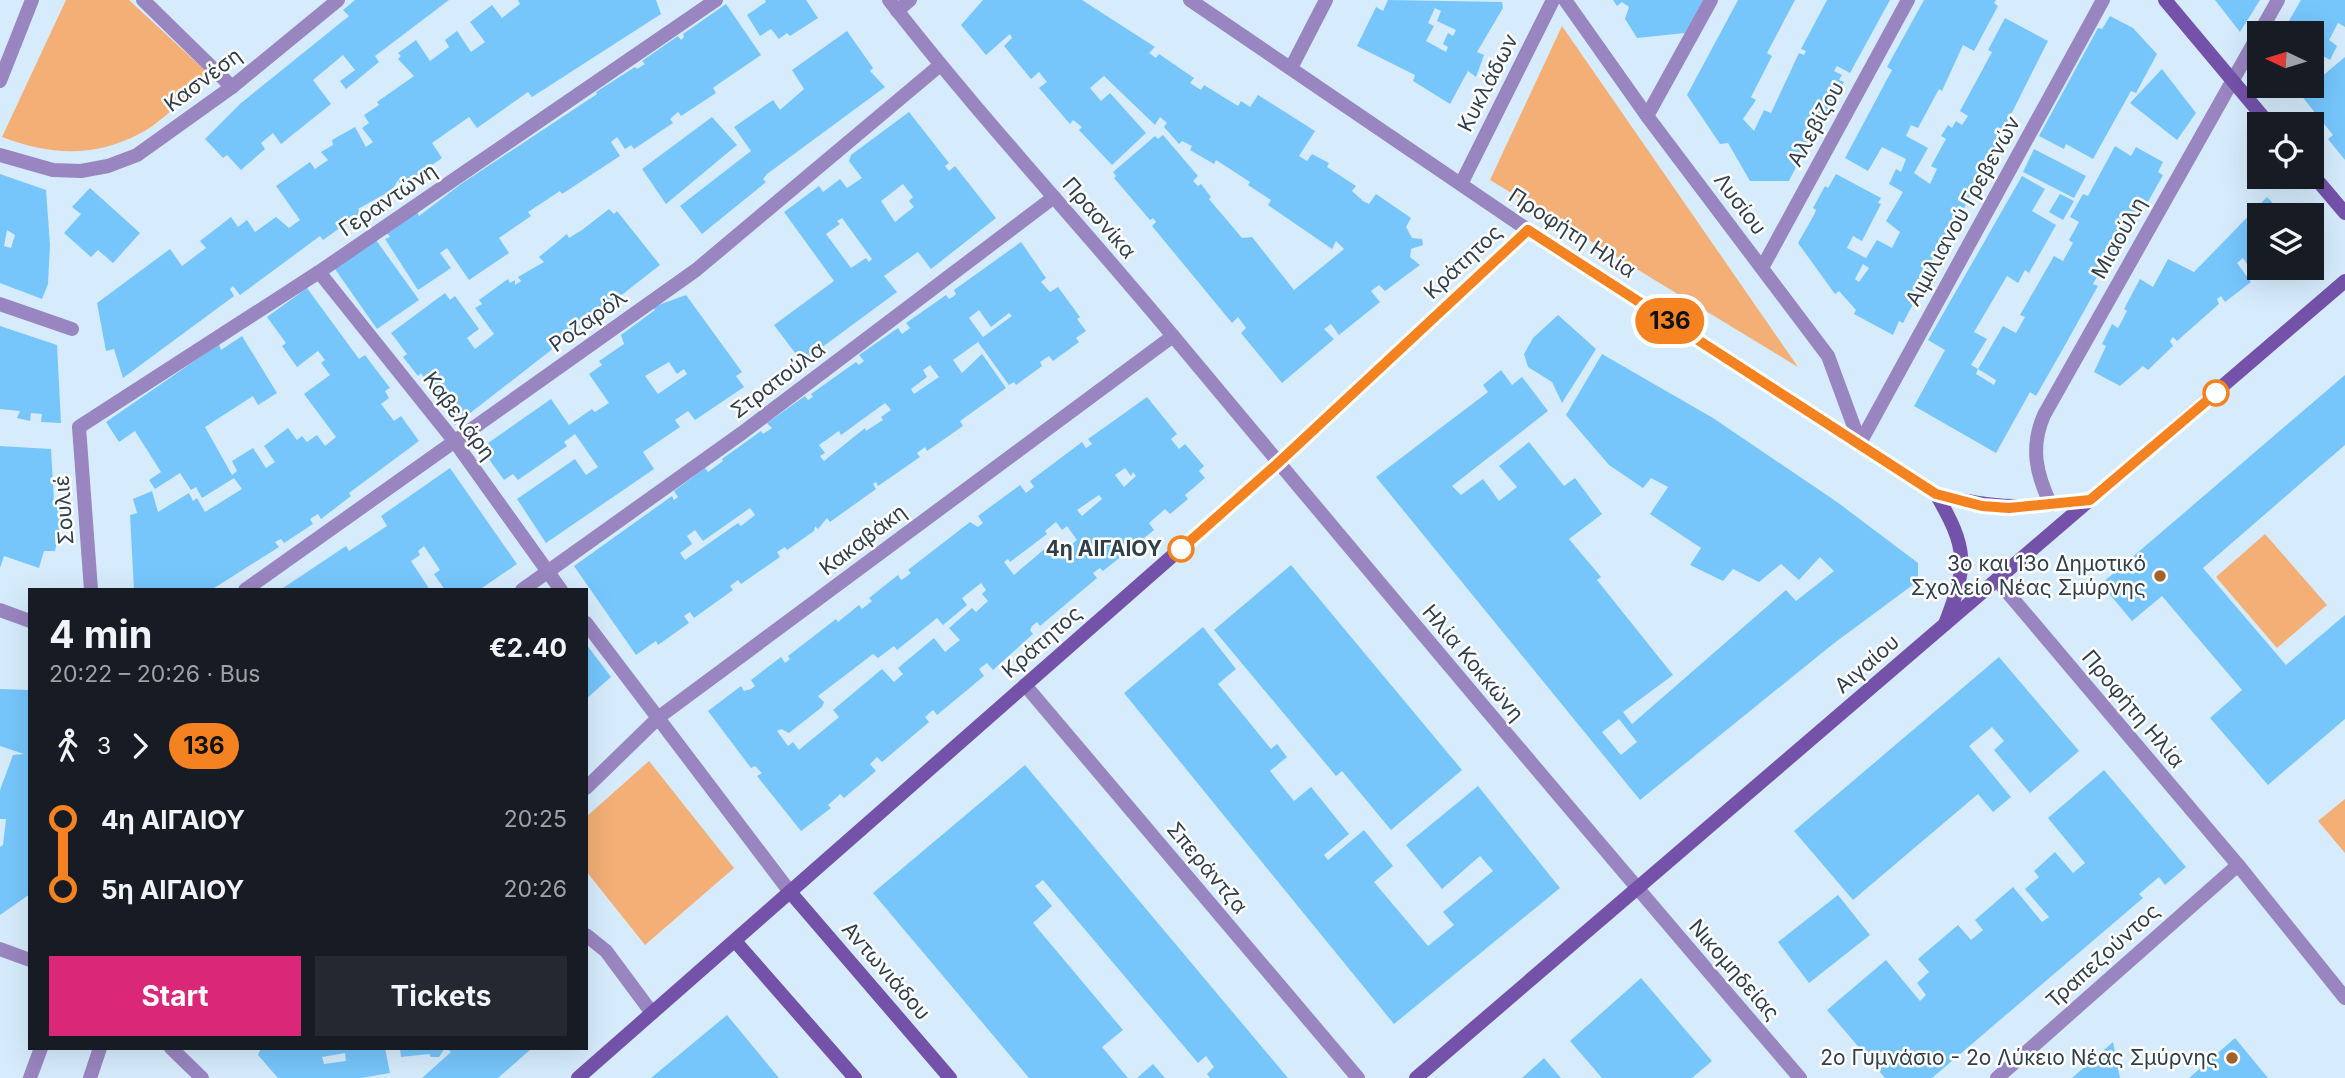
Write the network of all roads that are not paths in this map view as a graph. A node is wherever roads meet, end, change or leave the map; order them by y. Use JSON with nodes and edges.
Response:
{"nodes":[{"id":1,"x":32,"y":0,"type":"edge"},
{"id":2,"x":143,"y":0,"type":"edge"},
{"id":3,"x":166,"y":0,"type":"edge"},
{"id":4,"x":338,"y":0,"type":"edge"},
{"id":5,"x":716,"y":0,"type":"edge"},
{"id":6,"x":909,"y":0,"type":"edge"},
{"id":7,"x":1189,"y":0,"type":"edge"},
{"id":8,"x":1326,"y":0,"type":"edge"},
{"id":9,"x":1553,"y":0,"type":"edge"},
{"id":10,"x":1565,"y":0,"type":"edge"},
{"id":11,"x":1712,"y":0,"type":"edge"},
{"id":12,"x":1908,"y":0,"type":"edge"},
{"id":13,"x":2102,"y":0,"type":"edge"},
{"id":14,"x":2165,"y":0,"type":"edge"},
{"id":15,"x":2278,"y":0,"type":"edge"},
{"id":16,"x":893,"y":5,"type":"edge"},
{"id":17,"x":156,"y":13,"type":"junction"},
{"id":18,"x":939,"y":66,"type":"junction"},
{"id":19,"x":1291,"y":68,"type":"junction"},
{"id":20,"x":0,"y":81,"type":"edge"},
{"id":21,"x":2231,"y":81,"type":"junction"},
{"id":22,"x":232,"y":87,"type":"junction"},
{"id":23,"x":2258,"y":112,"type":"edge"},
{"id":24,"x":1647,"y":116,"type":"junction"},
{"id":25,"x":0,"y":155,"type":"edge"},
{"id":26,"x":1461,"y":184,"type":"junction"},
{"id":27,"x":2324,"y":188,"type":"edge"},
{"id":28,"x":1054,"y":197,"type":"junction"},
{"id":29,"x":2345,"y":213,"type":"edge"},
{"id":30,"x":1528,"y":230,"type":"junction"},
{"id":31,"x":1762,"y":268,"type":"junction"},
{"id":32,"x":319,"y":272,"type":"junction"},
{"id":33,"x":2345,"y":281,"type":"edge"},
{"id":34,"x":0,"y":304,"type":"edge"},
{"id":35,"x":72,"y":329,"type":"dead end"},
{"id":36,"x":1173,"y":336,"type":"junction"},
{"id":37,"x":79,"y":427,"type":"joint"},
{"id":38,"x":455,"y":442,"type":"junction"},
{"id":39,"x":1860,"y":443,"type":"junction"},
{"id":40,"x":1277,"y":464,"type":"junction"},
{"id":41,"x":1936,"y":494,"type":"junction"},
{"id":42,"x":2090,"y":500,"type":"junction"},
{"id":43,"x":2051,"y":505,"type":"junction"},
{"id":44,"x":548,"y":573,"type":"junction"},
{"id":45,"x":1997,"y":580,"type":"junction"},
{"id":46,"x":91,"y":588,"type":"edge"},
{"id":47,"x":248,"y":588,"type":"edge"},
{"id":48,"x":525,"y":588,"type":"edge"},
{"id":49,"x":559,"y":588,"type":"edge"},
{"id":50,"x":0,"y":610,"type":"edge"},
{"id":51,"x":28,"y":620,"type":"edge"},
{"id":52,"x":588,"y":626,"type":"edge"},
{"id":53,"x":1944,"y":626,"type":"junction"},
{"id":54,"x":1025,"y":685,"type":"junction"},
{"id":55,"x":659,"y":718,"type":"junction"},
{"id":56,"x":588,"y":786,"type":"edge"},
{"id":57,"x":2238,"y":865,"type":"junction"},
{"id":58,"x":1637,"y":889,"type":"junction"},
{"id":59,"x":790,"y":892,"type":"junction"},
{"id":60,"x":588,"y":937,"type":"edge"},
{"id":61,"x":734,"y":940,"type":"junction"},
{"id":62,"x":0,"y":949,"type":"edge"},
{"id":63,"x":28,"y":959,"type":"edge"},
{"id":64,"x":2345,"y":998,"type":"edge"},
{"id":65,"x":652,"y":1013,"type":"junction"},
{"id":66,"x":40,"y":1050,"type":"edge"},
{"id":67,"x":99,"y":1050,"type":"edge"},
{"id":68,"x":177,"y":1050,"type":"edge"},
{"id":69,"x":30,"y":1078,"type":"edge"},
{"id":70,"x":90,"y":1078,"type":"edge"},
{"id":71,"x":202,"y":1078,"type":"edge"},
{"id":72,"x":578,"y":1078,"type":"edge"},
{"id":73,"x":855,"y":1078,"type":"edge"},
{"id":74,"x":950,"y":1078,"type":"edge"},
{"id":75,"x":1358,"y":1078,"type":"edge"},
{"id":76,"x":1416,"y":1078,"type":"edge"},
{"id":77,"x":1800,"y":1078,"type":"edge"},
{"id":78,"x":1997,"y":1078,"type":"edge"}],
"edges":[{"from":1,"to":20,"type":"street"},
{"from":2,"to":17,"type":"street"},
{"from":3,"to":17,"type":"street"},
{"from":4,"to":22,"type":"street","name":"Κασνέση"},
{"from":5,"to":32,"type":"street","name":"Γεραντώνη"},
{"from":6,"to":16,"type":"street"},
{"from":7,"to":19,"type":"street","name":"Προφήτη Ηλία"},
{"from":8,"to":19,"type":"street"},
{"from":9,"to":26,"type":"street","name":"Κυκλάδων"},
{"from":10,"to":24,"type":"street","name":"Λυσίου"},
{"from":11,"to":24,"type":"street"},
{"from":12,"to":31,"type":"street","name":"Αλεβίζου"},
{"from":13,"to":39,"type":"street","name":"Αιμιλιανού Γρεβενών"},
{"from":14,"to":21,"type":"street"},
{"from":15,"to":21,"type":"street","name":"Μιαούλη"},
{"from":16,"to":18,"type":"street","name":"Πρασνίκα"},
{"from":17,"to":22,"type":"street"},
{"from":18,"to":28,"type":"street","name":"Πρασνίκα"},
{"from":18,"to":38,"type":"street","name":"Ροζαρόλ"},
{"from":19,"to":26,"type":"street","name":"Προφήτη Ηλία"},
{"from":21,"to":23,"type":"street"},
{"from":21,"to":43,"type":"street","name":"Μιαούλη"},
{"from":22,"to":25,"type":"street","name":"Κασνέση"},
{"from":24,"to":31,"type":"street","name":"Λυσίου"},
{"from":26,"to":30,"type":"street","name":"Προφήτη Ηλία"},
{"from":27,"to":29,"type":"street"},
{"from":28,"to":36,"type":"street","name":"Πρασνίκα"},
{"from":28,"to":44,"type":"street","name":"Στρατούλα"},
{"from":30,"to":39,"type":"street","name":"Προφήτη Ηλία"},
{"from":30,"to":40,"type":"street","name":"Κράτητος"},
{"from":31,"to":39,"type":"street","name":"Λυσίου"},
{"from":32,"to":37,"type":"street","name":"Γεραντώνη"},
{"from":32,"to":38,"type":"street","name":"Καβελάρη"},
{"from":33,"to":42,"type":"street","name":"Αιγαίου"},
{"from":34,"to":35,"type":"street"},
{"from":36,"to":40,"type":"street","name":"Πρασνίκα"},
{"from":36,"to":55,"type":"street","name":"Κακαβάκη"},
{"from":37,"to":46,"type":"street","name":"Σουλιέ"},
{"from":38,"to":44,"type":"street","name":"Καβελάρη"},
{"from":38,"to":47,"type":"street","name":"Ροζαρόλ"},
{"from":39,"to":41,"type":"street","name":"Προφήτη Ηλία"},
{"from":40,"to":54,"type":"street","name":"Κράτητος"},
{"from":40,"to":58,"type":"street","name":"Ηλία Κοκκώνη"},
{"from":41,"to":43,"type":"street","name":"Προφήτη Ηλία"},
{"from":41,"to":53,"type":"street","name":"Προφήτη Ηλία"},
{"from":42,"to":43,"type":"street","name":"Προφήτη Ηλία"},
{"from":42,"to":45,"type":"street","name":"Αιγαίου"},
{"from":44,"to":48,"type":"street","name":"Στρατούλα"},
{"from":44,"to":49,"type":"street","name":"Καβελάρη"},
{"from":45,"to":53,"type":"street","name":"Αιγαίου"},
{"from":45,"to":57,"type":"street","name":"Προφήτη Ηλία"},
{"from":50,"to":51,"type":"street"},
{"from":52,"to":55,"type":"street"},
{"from":53,"to":58,"type":"street","name":"Αιγαίου"},
{"from":54,"to":59,"type":"street","name":"Κράτητος"},
{"from":54,"to":75,"type":"street","name":"Σπεράντζα"},
{"from":55,"to":56,"type":"street","name":"Κακαβάκη"},
{"from":55,"to":59,"type":"street"},
{"from":57,"to":64,"type":"street","name":"Προφήτη Ηλία"},
{"from":57,"to":78,"type":"street","name":"Τραπεζούντος"},
{"from":58,"to":76,"type":"street","name":"Αιγαίου"},
{"from":58,"to":77,"type":"street","name":"Νικομηδείας"},
{"from":59,"to":61,"type":"street","name":"Κράτητος"},
{"from":59,"to":74,"type":"street","name":"Αντωνιάδου"},
{"from":60,"to":65,"type":"street"},
{"from":61,"to":65,"type":"street","name":"Κράτητος"},
{"from":61,"to":73,"type":"street"},
{"from":62,"to":63,"type":"street"},
{"from":65,"to":72,"type":"street","name":"Κράτητος"},
{"from":66,"to":69,"type":"street"},
{"from":67,"to":70,"type":"street"},
{"from":68,"to":71,"type":"street"}]}
